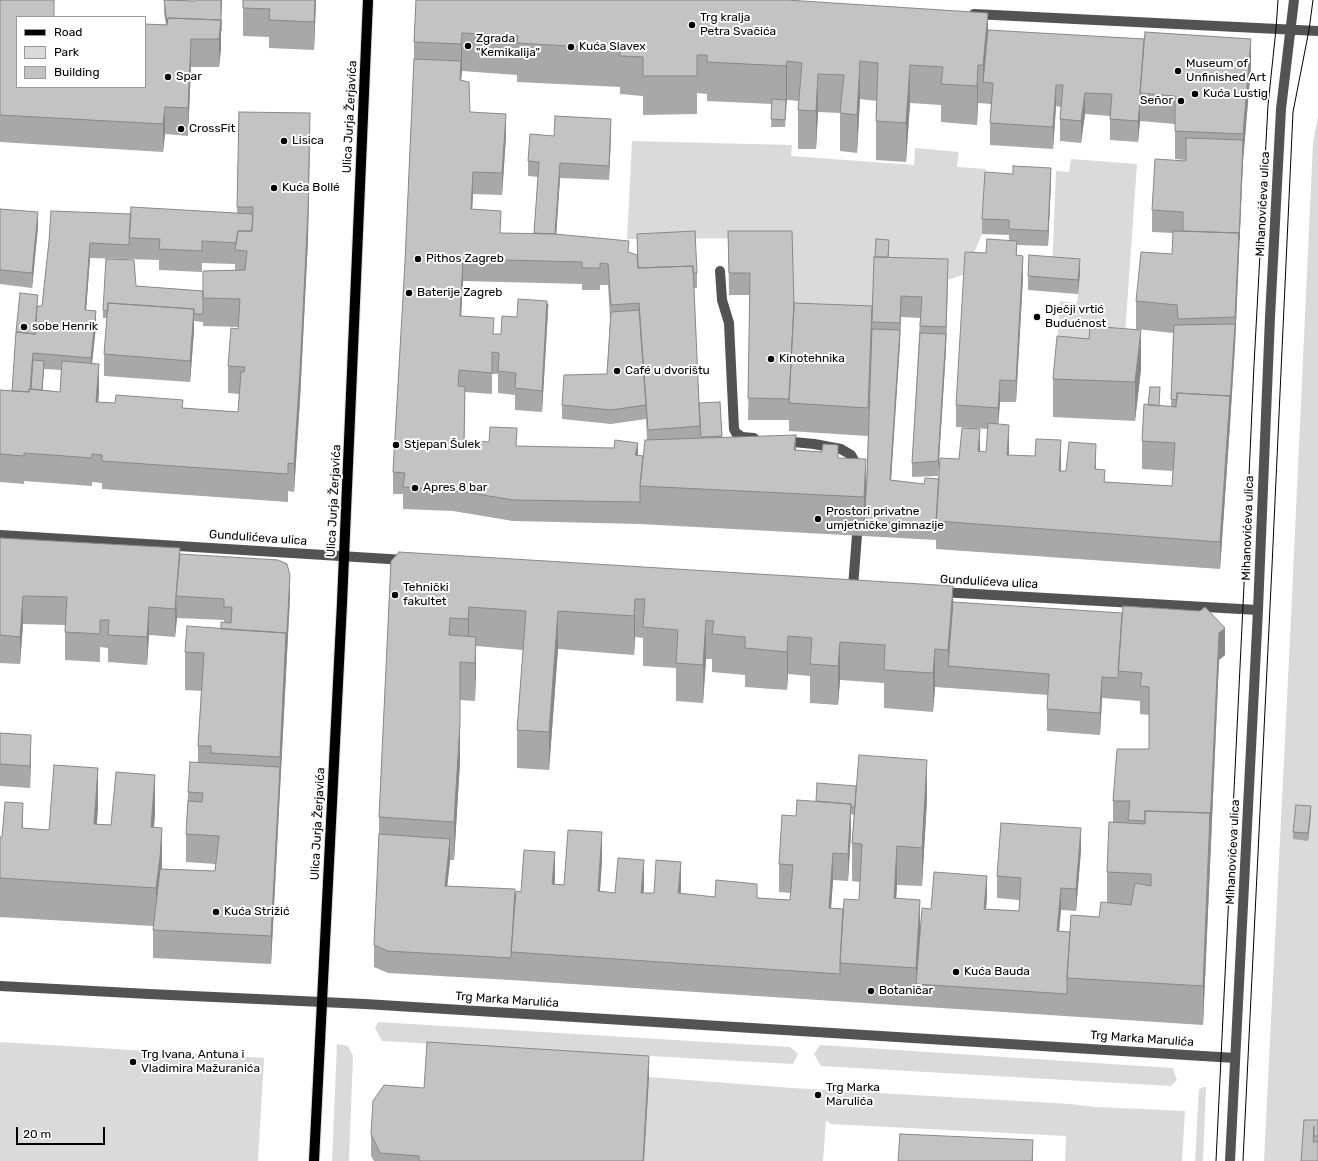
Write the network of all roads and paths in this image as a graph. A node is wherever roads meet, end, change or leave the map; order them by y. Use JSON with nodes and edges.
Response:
{"nodes":[{"id":1,"x":368,"y":0,"type":"edge"},
{"id":2,"x":1294,"y":0,"type":"edge"},
{"id":3,"x":967,"y":14,"type":"edge"},
{"id":4,"x":1291,"y":30,"type":"junction"},
{"id":5,"x":1318,"y":31,"type":"edge"},
{"id":6,"x":720,"y":271,"type":"dead end"},
{"id":7,"x":859,"y":478,"type":"edge"},
{"id":8,"x":0,"y":535,"type":"edge"},
{"id":9,"x":857,"y":535,"type":"edge"},
{"id":10,"x":344,"y":556,"type":"junction"},
{"id":11,"x":414,"y":561,"type":"edge"},
{"id":12,"x":853,"y":587,"type":"edge"},
{"id":13,"x":931,"y":592,"type":"edge"},
{"id":14,"x":1258,"y":610,"type":"junction"},
{"id":15,"x":0,"y":986,"type":"edge"},
{"id":16,"x":321,"y":1002,"type":"junction"},
{"id":17,"x":1235,"y":1058,"type":"junction"},
{"id":18,"x":314,"y":1161,"type":"edge"},
{"id":19,"x":1230,"y":1161,"type":"edge"}],
"edges":[{"from":1,"to":10,"type":"main road","name":"Ulica Jurja Žerjavića"},
{"from":2,"to":4,"type":"street","name":"Mihanovićeva ulica"},
{"from":3,"to":4,"type":"street"},
{"from":4,"to":5,"type":"street"},
{"from":4,"to":14,"type":"street","name":"Mihanovićeva ulica"},
{"from":6,"to":7,"type":"street"},
{"from":8,"to":10,"type":"street","name":"Gundulićeva ulica"},
{"from":9,"to":12,"type":"street"},
{"from":10,"to":11,"type":"street","name":"Gundulićeva ulica"},
{"from":10,"to":16,"type":"main road","name":"Ulica Jurja Žerjavića"},
{"from":13,"to":14,"type":"street","name":"Gundulićeva ulica"},
{"from":14,"to":17,"type":"street","name":"Mihanovićeva ulica"},
{"from":15,"to":16,"type":"street"},
{"from":16,"to":17,"type":"street","name":"Trg Marka Marulića"},
{"from":16,"to":18,"type":"main road"},
{"from":17,"to":19,"type":"street"}]}
